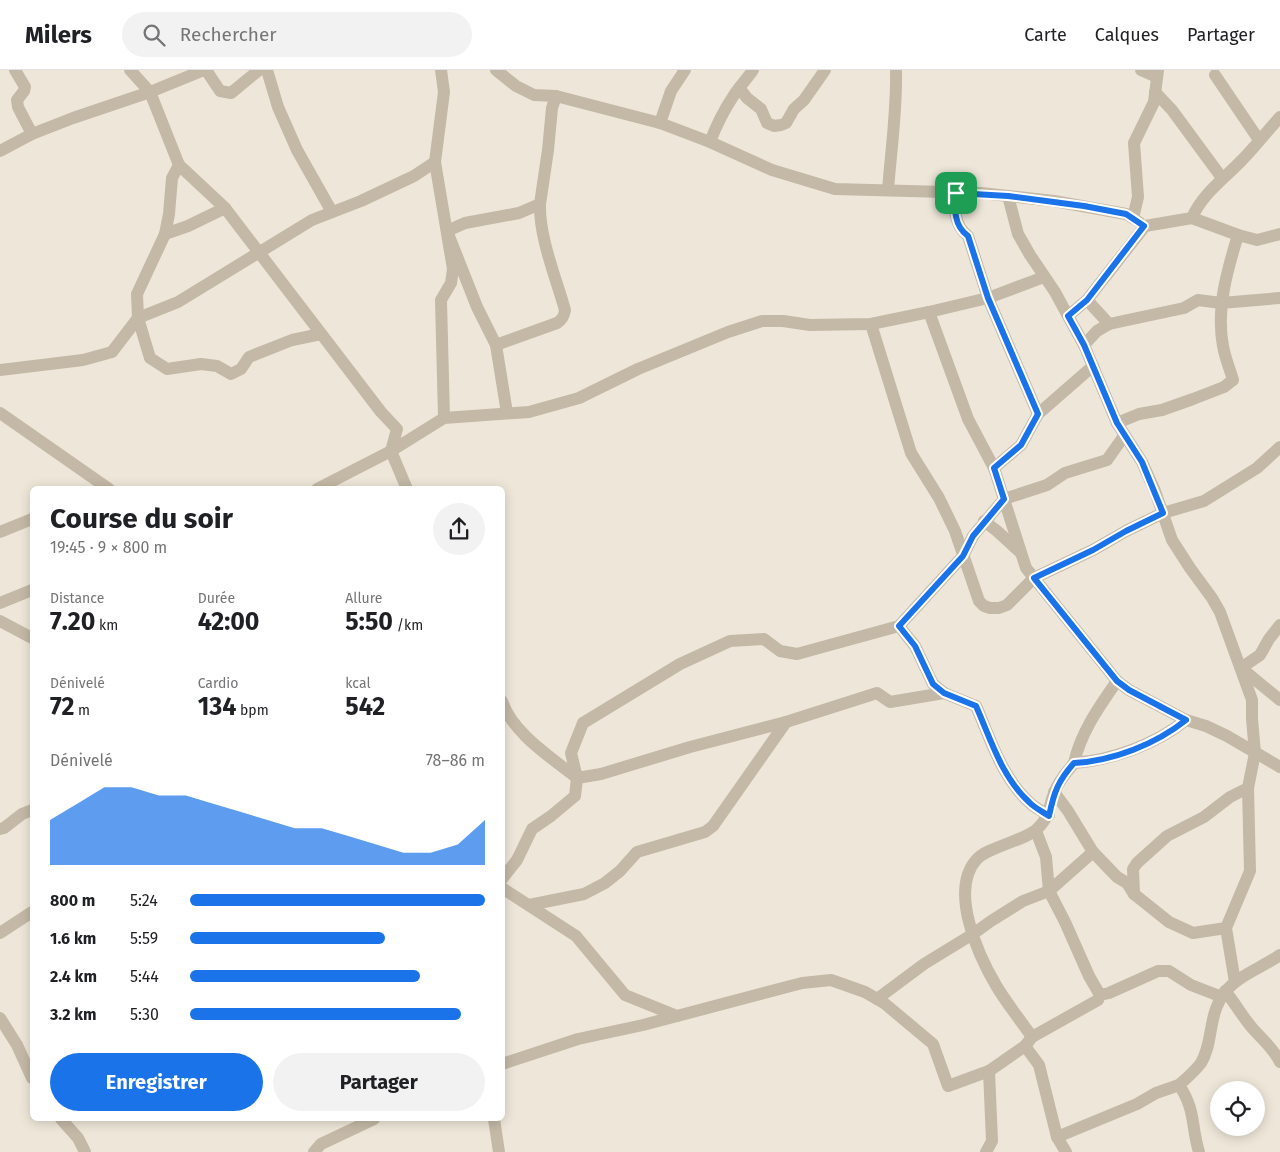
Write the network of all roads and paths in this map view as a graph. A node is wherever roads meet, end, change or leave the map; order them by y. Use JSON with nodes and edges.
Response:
{"nodes":[{"id":1,"x":15,"y":70,"type":"edge"},
{"id":2,"x":130,"y":70,"type":"edge"},
{"id":3,"x":205,"y":70,"type":"edge"},
{"id":4,"x":259,"y":70,"type":"edge"},
{"id":5,"x":267,"y":70,"type":"edge"},
{"id":6,"x":441,"y":70,"type":"edge"},
{"id":7,"x":496,"y":70,"type":"edge"},
{"id":8,"x":685,"y":70,"type":"edge"},
{"id":9,"x":753,"y":70,"type":"edge"},
{"id":10,"x":825,"y":70,"type":"edge"},
{"id":11,"x":896,"y":70,"type":"edge"},
{"id":12,"x":1140,"y":70,"type":"edge"},
{"id":13,"x":1158,"y":74,"type":"edge"},
{"id":14,"x":1215,"y":75,"type":"dead end"},
{"id":15,"x":740,"y":89,"type":"junction"},
{"id":16,"x":150,"y":92,"type":"junction"},
{"id":17,"x":1155,"y":92,"type":"junction"},
{"id":18,"x":556,"y":96,"type":"junction"},
{"id":19,"x":1280,"y":117,"type":"edge"},
{"id":20,"x":660,"y":122,"type":"junction"},
{"id":21,"x":32,"y":134,"type":"junction"},
{"id":22,"x":1259,"y":140,"type":"junction"},
{"id":23,"x":710,"y":142,"type":"junction"},
{"id":24,"x":0,"y":151,"type":"edge"},
{"id":25,"x":435,"y":162,"type":"junction"},
{"id":26,"x":178,"y":165,"type":"junction"},
{"id":27,"x":1222,"y":178,"type":"junction"},
{"id":28,"x":888,"y":190,"type":"junction"},
{"id":29,"x":956,"y":193,"type":"junction"},
{"id":30,"x":1008,"y":196,"type":"junction"},
{"id":31,"x":540,"y":204,"type":"junction"},
{"id":32,"x":225,"y":208,"type":"junction"},
{"id":33,"x":332,"y":212,"type":"junction"},
{"id":34,"x":1133,"y":218,"type":"junction"},
{"id":35,"x":1192,"y":218,"type":"junction"},
{"id":36,"x":1144,"y":226,"type":"junction"},
{"id":37,"x":447,"y":231,"type":"junction"},
{"id":38,"x":165,"y":234,"type":"junction"},
{"id":39,"x":1280,"y":234,"type":"edge"},
{"id":40,"x":1238,"y":235,"type":"junction"},
{"id":41,"x":258,"y":252,"type":"junction"},
{"id":42,"x":1044,"y":276,"type":"junction"},
{"id":43,"x":988,"y":298,"type":"junction"},
{"id":44,"x":1280,"y":298,"type":"edge"},
{"id":45,"x":1087,"y":300,"type":"junction"},
{"id":46,"x":1222,"y":303,"type":"junction"},
{"id":47,"x":929,"y":312,"type":"junction"},
{"id":48,"x":1068,"y":316,"type":"junction"},
{"id":49,"x":138,"y":318,"type":"junction"},
{"id":50,"x":871,"y":324,"type":"junction"},
{"id":51,"x":1108,"y":324,"type":"junction"},
{"id":52,"x":321,"y":334,"type":"junction"},
{"id":53,"x":496,"y":345,"type":"junction"},
{"id":54,"x":1084,"y":345,"type":"junction"},
{"id":55,"x":1093,"y":366,"type":"junction"},
{"id":56,"x":0,"y":370,"type":"edge"},
{"id":57,"x":507,"y":413,"type":"junction"},
{"id":58,"x":0,"y":414,"type":"edge"},
{"id":59,"x":1038,"y":414,"type":"junction"},
{"id":60,"x":444,"y":418,"type":"junction"},
{"id":61,"x":1117,"y":423,"type":"junction"},
{"id":62,"x":1124,"y":436,"type":"junction"},
{"id":63,"x":1280,"y":446,"type":"edge"},
{"id":64,"x":391,"y":452,"type":"junction"},
{"id":65,"x":994,"y":468,"type":"junction"},
{"id":66,"x":105,"y":486,"type":"edge"},
{"id":67,"x":323,"y":486,"type":"edge"},
{"id":68,"x":406,"y":486,"type":"edge"},
{"id":69,"x":1004,"y":499,"type":"junction"},
{"id":70,"x":1163,"y":513,"type":"junction"},
{"id":71,"x":30,"y":520,"type":"edge"},
{"id":72,"x":984,"y":521,"type":"junction"},
{"id":73,"x":0,"y":532,"type":"edge"},
{"id":74,"x":1020,"y":553,"type":"junction"},
{"id":75,"x":963,"y":556,"type":"junction"},
{"id":76,"x":1034,"y":578,"type":"junction"},
{"id":77,"x":30,"y":591,"type":"edge"},
{"id":78,"x":0,"y":603,"type":"edge"},
{"id":79,"x":0,"y":622,"type":"edge"},
{"id":80,"x":1280,"y":625,"type":"edge"},
{"id":81,"x":899,"y":626,"type":"junction"},
{"id":82,"x":30,"y":637,"type":"edge"},
{"id":83,"x":1241,"y":668,"type":"junction"},
{"id":84,"x":1117,"y":681,"type":"junction"},
{"id":85,"x":944,"y":693,"type":"junction"},
{"id":86,"x":1280,"y":700,"type":"edge"},
{"id":87,"x":505,"y":709,"type":"edge"},
{"id":88,"x":1186,"y":720,"type":"junction"},
{"id":89,"x":786,"y":722,"type":"junction"},
{"id":90,"x":1255,"y":754,"type":"junction"},
{"id":91,"x":1074,"y":763,"type":"junction"},
{"id":92,"x":1280,"y":767,"type":"edge"},
{"id":93,"x":577,"y":778,"type":"junction"},
{"id":94,"x":1248,"y":788,"type":"junction"},
{"id":95,"x":1054,"y":792,"type":"junction"},
{"id":96,"x":30,"y":811,"type":"edge"},
{"id":97,"x":1049,"y":816,"type":"junction"},
{"id":98,"x":0,"y":829,"type":"edge"},
{"id":99,"x":1036,"y":831,"type":"junction"},
{"id":100,"x":1093,"y":852,"type":"junction"},
{"id":101,"x":505,"y":875,"type":"edge"},
{"id":102,"x":505,"y":890,"type":"edge"},
{"id":103,"x":1049,"y":891,"type":"junction"},
{"id":104,"x":1134,"y":894,"type":"junction"},
{"id":105,"x":528,"y":905,"type":"junction"},
{"id":106,"x":30,"y":913,"type":"edge"},
{"id":107,"x":1226,"y":928,"type":"junction"},
{"id":108,"x":0,"y":933,"type":"edge"},
{"id":109,"x":973,"y":934,"type":"junction"},
{"id":110,"x":1280,"y":955,"type":"edge"},
{"id":111,"x":1227,"y":990,"type":"junction"},
{"id":112,"x":1100,"y":995,"type":"junction"},
{"id":113,"x":877,"y":999,"type":"junction"},
{"id":114,"x":677,"y":1016,"type":"junction"},
{"id":115,"x":0,"y":1018,"type":"edge"},
{"id":116,"x":1029,"y":1042,"type":"junction"},
{"id":117,"x":1280,"y":1062,"type":"edge"},
{"id":118,"x":505,"y":1063,"type":"edge"},
{"id":119,"x":989,"y":1071,"type":"junction"},
{"id":120,"x":30,"y":1074,"type":"edge"},
{"id":121,"x":1179,"y":1084,"type":"junction"},
{"id":122,"x":63,"y":1121,"type":"edge"},
{"id":123,"x":370,"y":1121,"type":"edge"},
{"id":124,"x":494,"y":1121,"type":"edge"},
{"id":125,"x":1057,"y":1137,"type":"junction"},
{"id":126,"x":85,"y":1152,"type":"edge"},
{"id":127,"x":314,"y":1152,"type":"edge"},
{"id":128,"x":499,"y":1152,"type":"edge"},
{"id":129,"x":986,"y":1152,"type":"edge"},
{"id":130,"x":1066,"y":1152,"type":"edge"},
{"id":131,"x":1199,"y":1152,"type":"edge"}],
"edges":[{"from":1,"to":21,"type":"street"},
{"from":2,"to":16,"type":"street"},
{"from":3,"to":4,"type":"street"},
{"from":3,"to":16,"type":"street"},
{"from":5,"to":33,"type":"street"},
{"from":6,"to":25,"type":"street"},
{"from":7,"to":18,"type":"street"},
{"from":8,"to":20,"type":"street"},
{"from":9,"to":15,"type":"street"},
{"from":10,"to":15,"type":"street"},
{"from":11,"to":28,"type":"street"},
{"from":12,"to":13,"type":"street"},
{"from":13,"to":17,"type":"street"},
{"from":14,"to":22,"type":"street"},
{"from":15,"to":23,"type":"street"},
{"from":16,"to":21,"type":"street"},
{"from":16,"to":26,"type":"street"},
{"from":17,"to":27,"type":"street"},
{"from":17,"to":34,"type":"street"},
{"from":18,"to":20,"type":"street"},
{"from":18,"to":31,"type":"street"},
{"from":19,"to":22,"type":"street"},
{"from":20,"to":23,"type":"street"},
{"from":21,"to":24,"type":"street"},
{"from":22,"to":27,"type":"street"},
{"from":23,"to":28,"type":"street"},
{"from":25,"to":33,"type":"street"},
{"from":25,"to":37,"type":"street"},
{"from":26,"to":32,"type":"street"},
{"from":26,"to":38,"type":"street"},
{"from":27,"to":35,"type":"street"},
{"from":28,"to":29,"type":"street"},
{"from":29,"to":30,"type":"street"},
{"from":29,"to":43,"type":"street"},
{"from":30,"to":34,"type":"street"},
{"from":30,"to":42,"type":"street"},
{"from":31,"to":37,"type":"street"},
{"from":31,"to":53,"type":"street"},
{"from":32,"to":38,"type":"street"},
{"from":32,"to":41,"type":"street"},
{"from":33,"to":41,"type":"street"},
{"from":34,"to":36,"type":"street"},
{"from":35,"to":36,"type":"street"},
{"from":35,"to":40,"type":"street"},
{"from":36,"to":45,"type":"street"},
{"from":37,"to":53,"type":"street"},
{"from":37,"to":60,"type":"street"},
{"from":38,"to":49,"type":"street"},
{"from":39,"to":40,"type":"street"},
{"from":40,"to":46,"type":"street"},
{"from":41,"to":49,"type":"street"},
{"from":41,"to":52,"type":"street"},
{"from":42,"to":43,"type":"street"},
{"from":42,"to":48,"type":"street"},
{"from":43,"to":47,"type":"street"},
{"from":43,"to":59,"type":"street"},
{"from":44,"to":46,"type":"street"},
{"from":45,"to":48,"type":"street"},
{"from":45,"to":51,"type":"street"},
{"from":46,"to":51,"type":"street"},
{"from":46,"to":61,"type":"street"},
{"from":47,"to":50,"type":"street"},
{"from":47,"to":65,"type":"street"},
{"from":48,"to":54,"type":"street"},
{"from":49,"to":52,"type":"street"},
{"from":49,"to":56,"type":"street"},
{"from":50,"to":57,"type":"street"},
{"from":50,"to":75,"type":"street"},
{"from":51,"to":54,"type":"street"},
{"from":52,"to":64,"type":"street"},
{"from":53,"to":57,"type":"street"},
{"from":54,"to":55,"type":"street"},
{"from":55,"to":59,"type":"street"},
{"from":55,"to":61,"type":"street"},
{"from":57,"to":60,"type":"street"},
{"from":58,"to":66,"type":"street"},
{"from":59,"to":65,"type":"street"},
{"from":60,"to":64,"type":"street"},
{"from":61,"to":62,"type":"street"},
{"from":62,"to":69,"type":"street"},
{"from":62,"to":70,"type":"street"},
{"from":63,"to":70,"type":"street"},
{"from":64,"to":67,"type":"street"},
{"from":64,"to":68,"type":"street"},
{"from":65,"to":69,"type":"street"},
{"from":69,"to":72,"type":"street"},
{"from":69,"to":74,"type":"street"},
{"from":70,"to":76,"type":"street"},
{"from":70,"to":83,"type":"street"},
{"from":71,"to":73,"type":"street"},
{"from":72,"to":74,"type":"street"},
{"from":72,"to":75,"type":"street"},
{"from":74,"to":76,"type":"street"},
{"from":75,"to":76,"type":"street"},
{"from":75,"to":81,"type":"street"},
{"from":76,"to":84,"type":"street"},
{"from":77,"to":78,"type":"street"},
{"from":79,"to":82,"type":"street"},
{"from":80,"to":83,"type":"street"},
{"from":81,"to":85,"type":"street"},
{"from":81,"to":93,"type":"street"},
{"from":83,"to":86,"type":"street"},
{"from":83,"to":90,"type":"street"},
{"from":84,"to":88,"type":"street"},
{"from":84,"to":91,"type":"street"},
{"from":85,"to":89,"type":"street"},
{"from":85,"to":97,"type":"street"},
{"from":87,"to":93,"type":"street"},
{"from":88,"to":90,"type":"street"},
{"from":88,"to":91,"type":"street"},
{"from":89,"to":93,"type":"street"},
{"from":89,"to":105,"type":"street"},
{"from":90,"to":92,"type":"street"},
{"from":90,"to":94,"type":"street"},
{"from":91,"to":95,"type":"street"},
{"from":93,"to":101,"type":"street"},
{"from":94,"to":104,"type":"street"},
{"from":94,"to":107,"type":"street"},
{"from":95,"to":97,"type":"street"},
{"from":95,"to":100,"type":"street"},
{"from":96,"to":98,"type":"street"},
{"from":97,"to":99,"type":"street"},
{"from":99,"to":103,"type":"street"},
{"from":99,"to":109,"type":"street"},
{"from":100,"to":103,"type":"street"},
{"from":100,"to":104,"type":"street"},
{"from":102,"to":105,"type":"street"},
{"from":103,"to":109,"type":"street"},
{"from":103,"to":112,"type":"street"},
{"from":104,"to":107,"type":"street"},
{"from":105,"to":114,"type":"street"},
{"from":106,"to":108,"type":"street"},
{"from":107,"to":111,"type":"street"},
{"from":109,"to":113,"type":"street"},
{"from":109,"to":116,"type":"street"},
{"from":110,"to":111,"type":"street"},
{"from":111,"to":112,"type":"street"},
{"from":111,"to":117,"type":"street"},
{"from":111,"to":121,"type":"street"},
{"from":112,"to":116,"type":"street"},
{"from":113,"to":114,"type":"street"},
{"from":113,"to":119,"type":"street"},
{"from":114,"to":118,"type":"street"},
{"from":115,"to":120,"type":"street"},
{"from":116,"to":119,"type":"street"},
{"from":116,"to":125,"type":"street"},
{"from":119,"to":129,"type":"street"},
{"from":121,"to":125,"type":"street"},
{"from":121,"to":131,"type":"street"},
{"from":122,"to":126,"type":"street"},
{"from":123,"to":127,"type":"street"},
{"from":124,"to":128,"type":"street"},
{"from":125,"to":130,"type":"street"}]}
